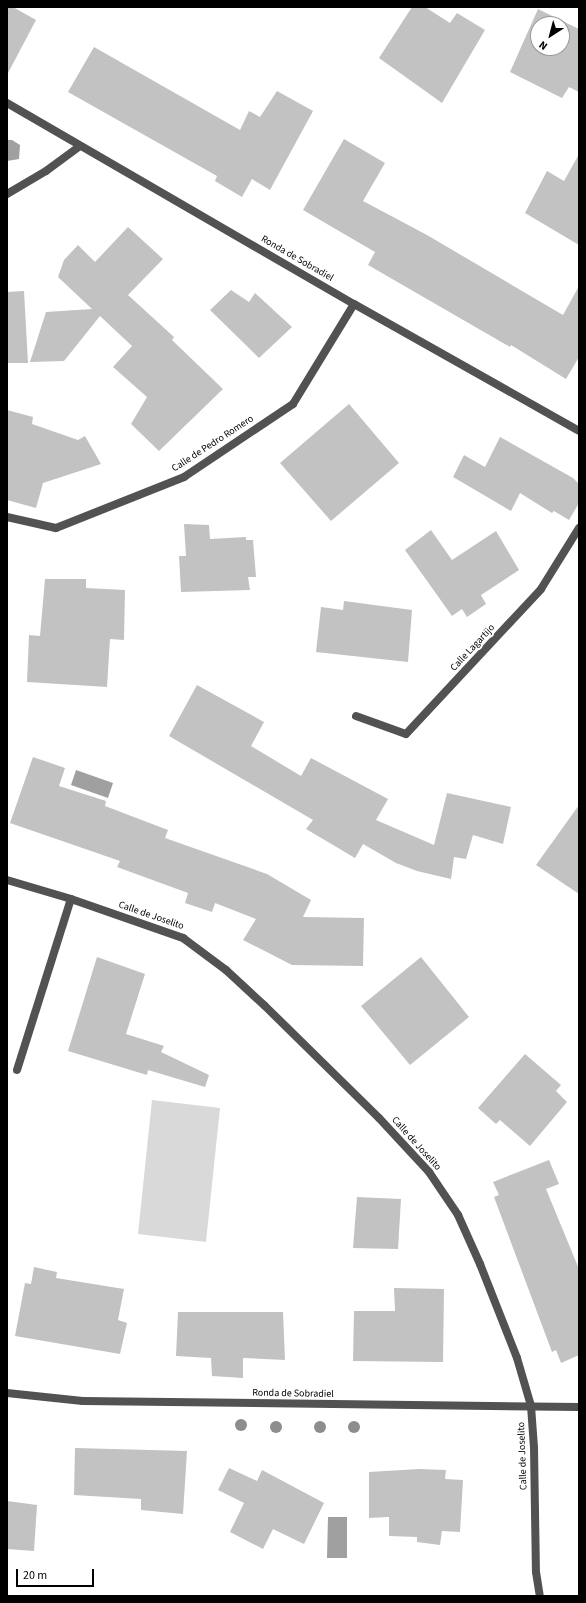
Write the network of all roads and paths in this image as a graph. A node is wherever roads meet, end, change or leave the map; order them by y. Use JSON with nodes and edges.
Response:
{"nodes":[{"id":1,"x":7,"y":103,"type":"edge"},
{"id":2,"x":80,"y":146,"type":"junction"},
{"id":3,"x":7,"y":194,"type":"edge"},
{"id":4,"x":354,"y":304,"type":"junction"},
{"id":5,"x":579,"y":430,"type":"edge"},
{"id":6,"x":7,"y":517,"type":"edge"},
{"id":7,"x":579,"y":528,"type":"edge"},
{"id":8,"x":356,"y":716,"type":"dead end"},
{"id":9,"x":7,"y":880,"type":"edge"},
{"id":10,"x":71,"y":899,"type":"junction"},
{"id":11,"x":17,"y":1070,"type":"dead end"},
{"id":12,"x":7,"y":1393,"type":"edge"},
{"id":13,"x":531,"y":1406,"type":"junction"},
{"id":14,"x":579,"y":1407,"type":"edge"},
{"id":15,"x":540,"y":1596,"type":"edge"}],
"edges":[{"from":1,"to":2,"type":"street","name":"Ronda de Sobradiel"},
{"from":2,"to":3,"type":"street"},
{"from":2,"to":4,"type":"street","name":"Ronda de Sobradiel"},
{"from":4,"to":5,"type":"street","name":"Ronda de Sobradiel"},
{"from":4,"to":6,"type":"street","name":"Calle de Pedro Romero"},
{"from":7,"to":8,"type":"street","name":"Calle Lagartijo"},
{"from":9,"to":10,"type":"street","name":"Calle de Joselito"},
{"from":10,"to":11,"type":"street"},
{"from":10,"to":13,"type":"street","name":"Calle de Joselito"},
{"from":12,"to":13,"type":"street","name":"Ronda de Sobradiel"},
{"from":13,"to":14,"type":"street","name":"Ronda de Sobradiel"},
{"from":13,"to":15,"type":"street","name":"Calle de Joselito"}]}
